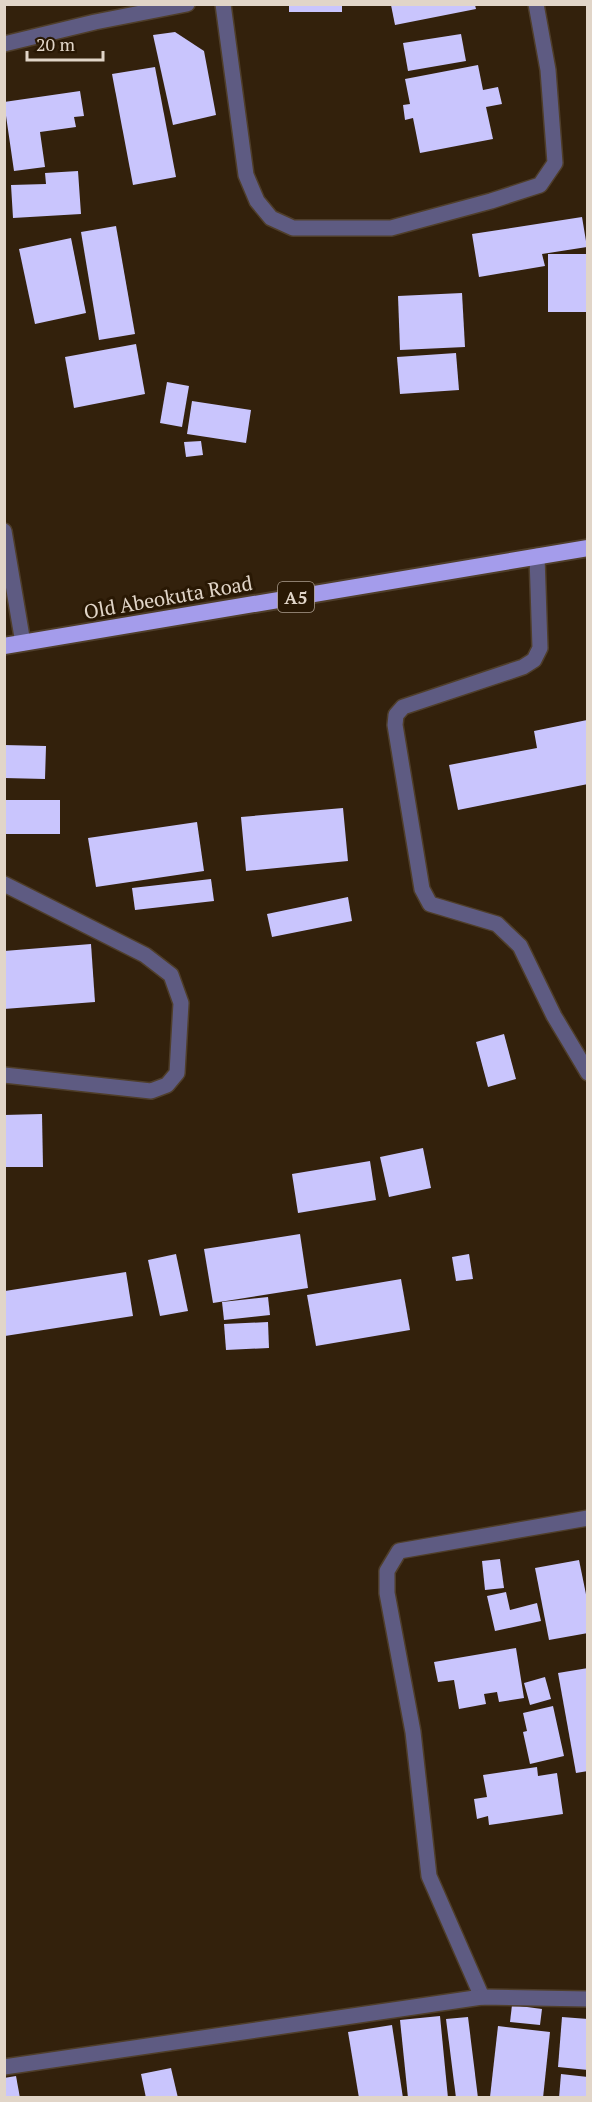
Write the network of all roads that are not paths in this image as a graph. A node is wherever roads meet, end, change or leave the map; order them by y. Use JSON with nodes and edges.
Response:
{"nodes":[{"id":1,"x":188,"y":4,"type":"edge"},
{"id":2,"x":222,"y":4,"type":"edge"},
{"id":3,"x":536,"y":4,"type":"edge"},
{"id":4,"x":4,"y":44,"type":"edge"},
{"id":5,"x":4,"y":531,"type":"edge"},
{"id":6,"x":588,"y":548,"type":"edge"},
{"id":7,"x":537,"y":556,"type":"junction"},
{"id":8,"x":23,"y":643,"type":"junction"},
{"id":9,"x":4,"y":646,"type":"edge"},
{"id":10,"x":4,"y":884,"type":"edge"},
{"id":11,"x":588,"y":1073,"type":"edge"},
{"id":12,"x":4,"y":1074,"type":"edge"},
{"id":13,"x":588,"y":1518,"type":"edge"},
{"id":14,"x":482,"y":1996,"type":"junction"},
{"id":15,"x":588,"y":1999,"type":"edge"},
{"id":16,"x":4,"y":2067,"type":"edge"}],
"edges":[{"from":1,"to":4,"type":"street"},
{"from":2,"to":3,"type":"street"},
{"from":5,"to":8,"type":"street"},
{"from":6,"to":7,"type":"highway","name":"Old Abeokuta Road","number":"A5"},
{"from":7,"to":8,"type":"highway","name":"Old Abeokuta Road","number":"A5"},
{"from":7,"to":11,"type":"street"},
{"from":8,"to":9,"type":"highway","name":"Old Abeokuta Road","number":"A5"},
{"from":10,"to":12,"type":"street"},
{"from":13,"to":14,"type":"street"},
{"from":14,"to":15,"type":"street"},
{"from":14,"to":16,"type":"street"}]}
